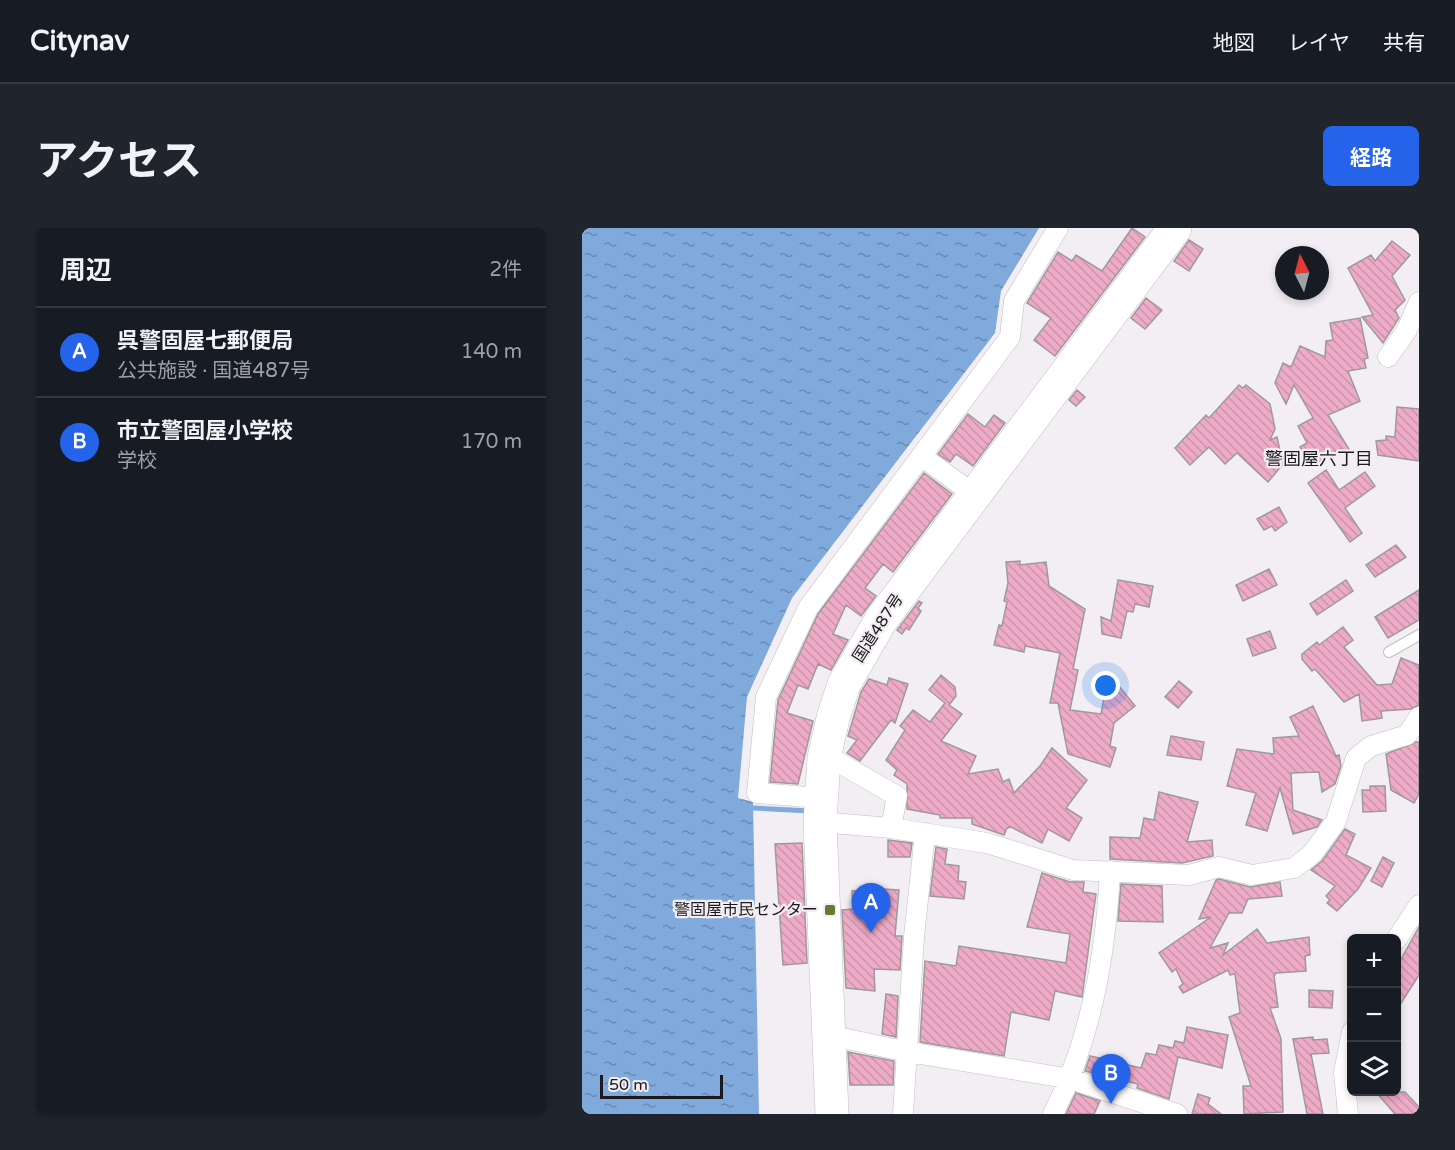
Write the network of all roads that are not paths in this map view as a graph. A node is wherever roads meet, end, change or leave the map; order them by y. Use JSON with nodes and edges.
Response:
{"nodes":[{"id":1,"x":1058,"y":228,"type":"edge"},
{"id":2,"x":1175,"y":228,"type":"edge"},
{"id":3,"x":1419,"y":302,"type":"edge"},
{"id":4,"x":1388,"y":357,"type":"dead end"},
{"id":5,"x":921,"y":456,"type":"junction"},
{"id":6,"x":975,"y":495,"type":"junction"},
{"id":7,"x":1419,"y":635,"type":"edge"},
{"id":8,"x":1389,"y":652,"type":"dead end"},
{"id":9,"x":1419,"y":717,"type":"edge"},
{"id":10,"x":824,"y":758,"type":"junction"},
{"id":11,"x":820,"y":810,"type":"junction"},
{"id":12,"x":891,"y":828,"type":"junction"},
{"id":13,"x":925,"y":833,"type":"junction"},
{"id":14,"x":1110,"y":871,"type":"junction"},
{"id":15,"x":1419,"y":905,"type":"edge"},
{"id":16,"x":1400,"y":934,"type":"edge"},
{"id":17,"x":828,"y":1035,"type":"junction"},
{"id":18,"x":1350,"y":1042,"type":"edge"},
{"id":19,"x":908,"y":1052,"type":"junction"},
{"id":20,"x":1071,"y":1079,"type":"junction"},
{"id":21,"x":832,"y":1114,"type":"edge"},
{"id":22,"x":903,"y":1114,"type":"edge"},
{"id":23,"x":1053,"y":1114,"type":"edge"},
{"id":24,"x":1177,"y":1114,"type":"edge"},
{"id":25,"x":1348,"y":1114,"type":"edge"}],
"edges":[{"from":1,"to":5,"type":"street"},
{"from":2,"to":6,"type":"highway","name":"国道487号"},
{"from":3,"to":4,"type":"street"},
{"from":5,"to":6,"type":"street"},
{"from":5,"to":11,"type":"street"},
{"from":6,"to":10,"type":"highway","name":"国道487号"},
{"from":7,"to":8,"type":"lane"},
{"from":9,"to":14,"type":"street"},
{"from":10,"to":11,"type":"highway","name":"国道487号"},
{"from":10,"to":12,"type":"street"},
{"from":11,"to":12,"type":"street"},
{"from":11,"to":17,"type":"highway","name":"国道487号"},
{"from":12,"to":13,"type":"street"},
{"from":13,"to":14,"type":"street"},
{"from":13,"to":19,"type":"street"},
{"from":14,"to":20,"type":"street"},
{"from":15,"to":16,"type":"street"},
{"from":17,"to":19,"type":"street"},
{"from":17,"to":21,"type":"highway","name":"国道487号"},
{"from":18,"to":25,"type":"street"},
{"from":19,"to":20,"type":"street"},
{"from":19,"to":22,"type":"street"},
{"from":20,"to":23,"type":"street"},
{"from":20,"to":24,"type":"street"}]}
